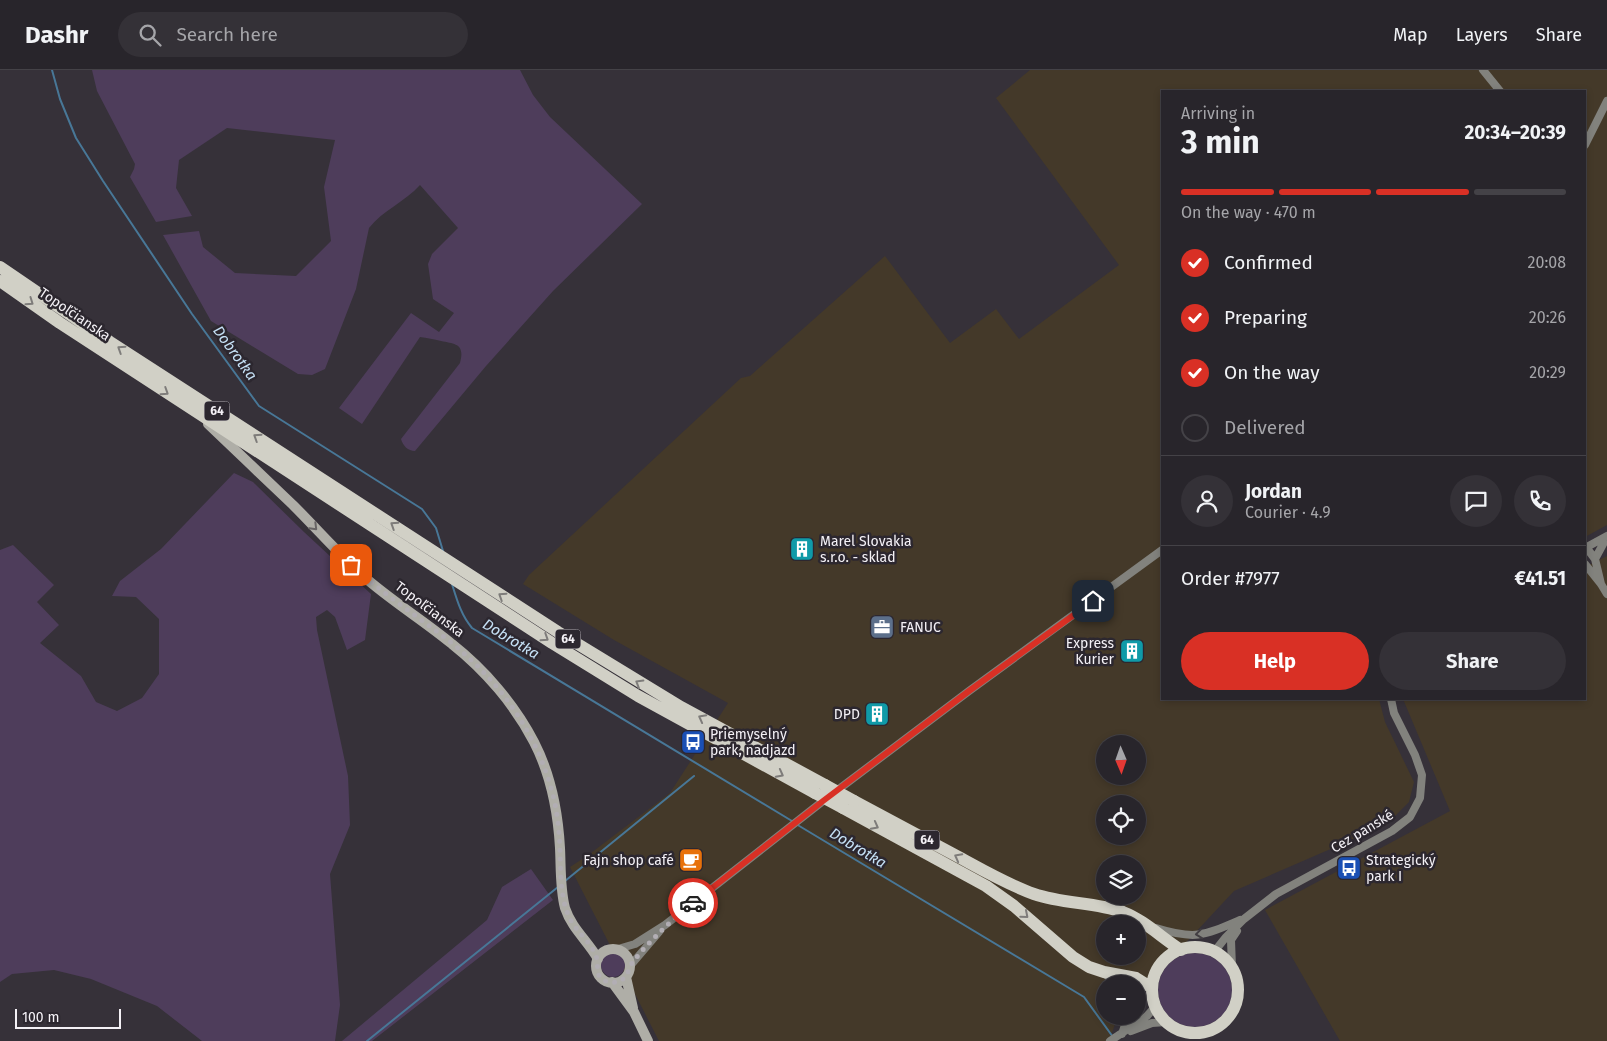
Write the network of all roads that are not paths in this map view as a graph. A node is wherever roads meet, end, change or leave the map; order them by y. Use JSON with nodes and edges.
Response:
{"nodes":[{"id":1,"x":1483,"y":70,"type":"edge"},
{"id":2,"x":1499,"y":90,"type":"edge"},
{"id":3,"x":1607,"y":101,"type":"edge"},
{"id":4,"x":1586,"y":143,"type":"edge"},
{"id":5,"x":0,"y":267,"type":"edge"},
{"id":6,"x":0,"y":280,"type":"edge"},
{"id":7,"x":196,"y":412,"type":"junction"},
{"id":8,"x":1607,"y":536,"type":"edge"},
{"id":9,"x":1586,"y":546,"type":"edge"},
{"id":10,"x":1586,"y":548,"type":"edge"},
{"id":11,"x":1161,"y":551,"type":"edge"},
{"id":12,"x":1595,"y":559,"type":"junction"},
{"id":13,"x":1586,"y":565,"type":"edge"},
{"id":14,"x":1601,"y":584,"type":"junction"},
{"id":15,"x":1607,"y":594,"type":"edge"},
{"id":16,"x":1391,"y":700,"type":"edge"},
{"id":17,"x":820,"y":789,"type":"junction"},
{"id":18,"x":1129,"y":915,"type":"edge"},
{"id":19,"x":1244,"y":918,"type":"junction"},
{"id":20,"x":1146,"y":924,"type":"joint"},
{"id":21,"x":665,"y":925,"type":"junction"},
{"id":22,"x":618,"y":949,"type":"junction"},
{"id":23,"x":1181,"y":950,"type":"junction"},
{"id":24,"x":1214,"y":952,"type":"junction"},
{"id":25,"x":598,"y":959,"type":"junction"},
{"id":26,"x":630,"y":966,"type":"junction"},
{"id":27,"x":1232,"y":968,"type":"junction"},
{"id":28,"x":1104,"y":972,"type":"junction"},
{"id":29,"x":1107,"y":975,"type":"edge"},
{"id":30,"x":626,"y":977,"type":"junction"},
{"id":31,"x":612,"y":982,"type":"junction"},
{"id":32,"x":1152,"y":988,"type":"junction"},
{"id":33,"x":1156,"y":1008,"type":"junction"},
{"id":34,"x":634,"y":1012,"type":"junction"},
{"id":35,"x":1166,"y":1022,"type":"junction"},
{"id":36,"x":1125,"y":1025,"type":"edge"},
{"id":37,"x":1122,"y":1034,"type":"junction"},
{"id":38,"x":1206,"y":1036,"type":"edge"},
{"id":39,"x":1191,"y":1037,"type":"edge"},
{"id":40,"x":648,"y":1041,"type":"edge"},
{"id":41,"x":1110,"y":1041,"type":"edge"}],
"edges":[{"from":1,"to":2,"type":"street"},
{"from":3,"to":4,"type":"street"},
{"from":17,"to":5,"type":"main road","number":"64","one_way":true},
{"from":6,"to":7,"type":"main road","name":"Topoľčianska","number":"64","one_way":true},
{"from":7,"to":17,"type":"main road","number":"64","one_way":true},
{"from":7,"to":25,"type":"street","name":"Topoľčianska","one_way":true},
{"from":8,"to":9,"type":"street"},
{"from":8,"to":12,"type":"street"},
{"from":10,"to":12,"type":"street"},
{"from":11,"to":21,"type":"street"},
{"from":12,"to":14,"type":"street"},
{"from":13,"to":14,"type":"street"},
{"from":14,"to":15,"type":"street"},
{"from":16,"to":19,"type":"street","name":"Cez panské"},
{"from":18,"to":17,"type":"main road","number":"64","one_way":true,"bridge":true},
{"from":17,"to":28,"type":"main road","number":"64","one_way":true,"bridge":true},
{"from":19,"to":20,"type":"street","one_way":true},
{"from":19,"to":24,"type":"street"},
{"from":19,"to":27,"type":"street"},
{"from":20,"to":23,"type":"main road","number":"64"},
{"from":21,"to":22,"type":"street"},
{"from":21,"to":26,"type":"street"},
{"from":22,"to":25,"type":"street"},
{"from":22,"to":26,"type":"street"},
{"from":23,"to":24,"type":"main road"},
{"from":23,"to":32,"type":"main road"},
{"from":24,"to":27,"type":"main road"},
{"from":25,"to":31,"type":"street"},
{"from":26,"to":30,"type":"street"},
{"from":27,"to":38,"type":"main road"},
{"from":28,"to":29,"type":"street"},
{"from":28,"to":32,"type":"main road","number":"64"},
{"from":30,"to":31,"type":"street"},
{"from":30,"to":34,"type":"street"},
{"from":31,"to":34,"type":"street"},
{"from":32,"to":33,"type":"main road"},
{"from":33,"to":35,"type":"main road"},
{"from":33,"to":37,"type":"street"},
{"from":34,"to":40,"type":"street"},
{"from":35,"to":37,"type":"street"},
{"from":35,"to":39,"type":"main road"},
{"from":36,"to":37,"type":"street"},
{"from":37,"to":41,"type":"street"},
{"from":38,"to":39,"type":"main road"}]}
